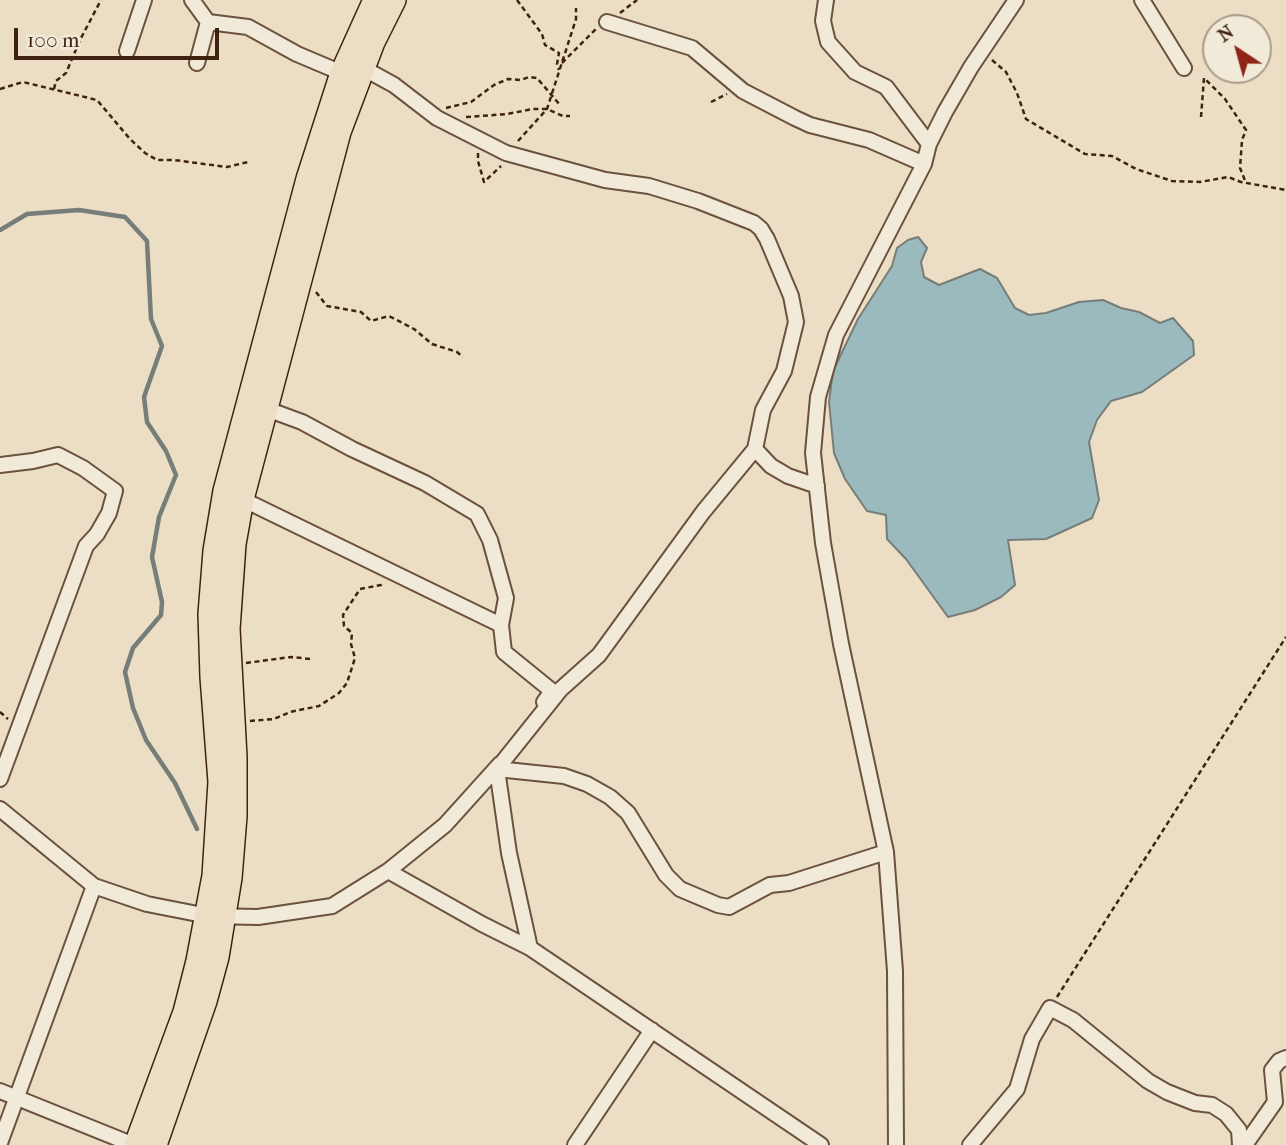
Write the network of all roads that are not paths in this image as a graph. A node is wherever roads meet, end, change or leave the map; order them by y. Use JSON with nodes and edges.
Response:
{"nodes":[{"id":1,"x":144,"y":0,"type":"edge"},
{"id":2,"x":194,"y":0,"type":"edge"},
{"id":3,"x":375,"y":0,"type":"edge"},
{"id":4,"x":394,"y":0,"type":"edge"},
{"id":5,"x":826,"y":0,"type":"edge"},
{"id":6,"x":1016,"y":0,"type":"edge"},
{"id":7,"x":1142,"y":0,"type":"edge"},
{"id":8,"x":208,"y":22,"type":"junction"},
{"id":9,"x":607,"y":22,"type":"dead end"},
{"id":10,"x":127,"y":51,"type":"dead end"},
{"id":11,"x":197,"y":63,"type":"dead end"},
{"id":12,"x":1184,"y":68,"type":"dead end"},
{"id":13,"x":352,"y":70,"type":"junction"},
{"id":14,"x":929,"y":144,"type":"junction"},
{"id":15,"x":924,"y":164,"type":"junction"},
{"id":16,"x":264,"y":408,"type":"junction"},
{"id":17,"x":755,"y":449,"type":"junction"},
{"id":18,"x":0,"y":465,"type":"edge"},
{"id":19,"x":817,"y":486,"type":"junction"},
{"id":20,"x":242,"y":499,"type":"junction"},
{"id":21,"x":501,"y":625,"type":"junction"},
{"id":22,"x":497,"y":769,"type":"junction"},
{"id":23,"x":0,"y":779,"type":"edge"},
{"id":24,"x":0,"y":809,"type":"edge"},
{"id":25,"x":886,"y":852,"type":"junction"},
{"id":26,"x":388,"y":871,"type":"junction"},
{"id":27,"x":94,"y":886,"type":"junction"},
{"id":28,"x":216,"y":917,"type":"junction"},
{"id":29,"x":530,"y":948,"type":"junction"},
{"id":30,"x":652,"y":1030,"type":"junction"},
{"id":31,"x":1286,"y":1058,"type":"edge"},
{"id":32,"x":0,"y":1091,"type":"edge"},
{"id":33,"x":17,"y":1098,"type":"junction"},
{"id":34,"x":0,"y":1143,"type":"edge"},
{"id":35,"x":135,"y":1145,"type":"edge"},
{"id":36,"x":155,"y":1145,"type":"edge"},
{"id":37,"x":575,"y":1145,"type":"edge"},
{"id":38,"x":821,"y":1145,"type":"edge"},
{"id":39,"x":897,"y":1145,"type":"edge"},
{"id":40,"x":970,"y":1145,"type":"edge"},
{"id":41,"x":1242,"y":1145,"type":"edge"}],
"edges":[{"from":1,"to":10,"type":"street"},
{"from":2,"to":8,"type":"street"},
{"from":3,"to":13,"type":"main road"},
{"from":4,"to":13,"type":"main road"},
{"from":5,"to":14,"type":"street"},
{"from":6,"to":14,"type":"street"},
{"from":7,"to":12,"type":"street"},
{"from":8,"to":11,"type":"street"},
{"from":8,"to":13,"type":"street"},
{"from":9,"to":15,"type":"street"},
{"from":13,"to":16,"type":"main road"},
{"from":13,"to":17,"type":"street"},
{"from":13,"to":28,"type":"main road"},
{"from":14,"to":15,"type":"street"},
{"from":15,"to":19,"type":"street"},
{"from":16,"to":20,"type":"main road"},
{"from":16,"to":21,"type":"street"},
{"from":17,"to":19,"type":"street"},
{"from":17,"to":22,"type":"street"},
{"from":18,"to":23,"type":"street"},
{"from":19,"to":25,"type":"street"},
{"from":20,"to":21,"type":"street"},
{"from":20,"to":28,"type":"main road"},
{"from":21,"to":22,"type":"street"},
{"from":22,"to":25,"type":"street"},
{"from":22,"to":26,"type":"street"},
{"from":22,"to":29,"type":"street"},
{"from":24,"to":27,"type":"street"},
{"from":25,"to":39,"type":"street"},
{"from":26,"to":28,"type":"street"},
{"from":26,"to":29,"type":"street"},
{"from":27,"to":28,"type":"street"},
{"from":27,"to":33,"type":"street"},
{"from":28,"to":35,"type":"main road"},
{"from":28,"to":36,"type":"main road"},
{"from":29,"to":30,"type":"street"},
{"from":30,"to":37,"type":"street"},
{"from":30,"to":38,"type":"street"},
{"from":31,"to":41,"type":"street"},
{"from":32,"to":33,"type":"street"},
{"from":33,"to":34,"type":"street"},
{"from":33,"to":35,"type":"street"},
{"from":40,"to":41,"type":"street"}]}
